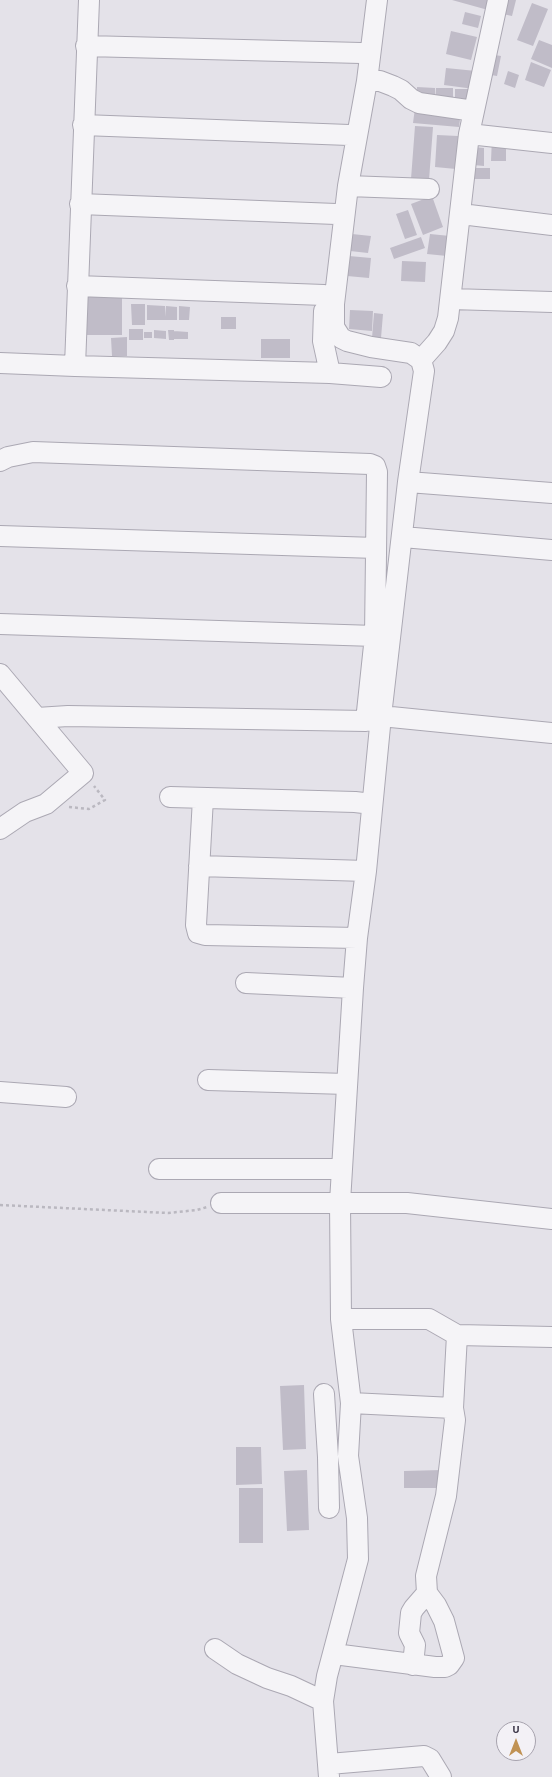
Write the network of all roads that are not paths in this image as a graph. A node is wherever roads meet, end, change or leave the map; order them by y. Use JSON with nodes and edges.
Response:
{"nodes":[{"id":1,"x":89,"y":0,"type":"edge"},
{"id":2,"x":367,"y":0,"type":"edge"},
{"id":3,"x":377,"y":0,"type":"edge"},
{"id":4,"x":498,"y":0,"type":"edge"},
{"id":5,"x":86,"y":46,"type":"junction"},
{"id":6,"x":361,"y":53,"type":"junction"},
{"id":7,"x":368,"y":80,"type":"junction"},
{"id":8,"x":474,"y":111,"type":"junction"},
{"id":9,"x":83,"y":126,"type":"junction"},
{"id":10,"x":469,"y":134,"type":"junction"},
{"id":11,"x":348,"y":135,"type":"junction"},
{"id":12,"x":552,"y":143,"type":"edge"},
{"id":13,"x":348,"y":186,"type":"junction"},
{"id":14,"x":429,"y":189,"type":"dead end"},
{"id":15,"x":80,"y":204,"type":"junction"},
{"id":16,"x":336,"y":214,"type":"junction"},
{"id":17,"x":461,"y":214,"type":"junction"},
{"id":18,"x":552,"y":225,"type":"edge"},
{"id":19,"x":77,"y":286,"type":"junction"},
{"id":20,"x":324,"y":295,"type":"junction"},
{"id":21,"x":451,"y":299,"type":"junction"},
{"id":22,"x":552,"y":302,"type":"edge"},
{"id":23,"x":422,"y":360,"type":"junction"},
{"id":24,"x":0,"y":363,"type":"edge"},
{"id":25,"x":74,"y":366,"type":"junction"},
{"id":26,"x":330,"y":373,"type":"junction"},
{"id":27,"x":380,"y":377,"type":"dead end"},
{"id":28,"x":0,"y":461,"type":"edge"},
{"id":29,"x":408,"y":482,"type":"junction"},
{"id":30,"x":552,"y":493,"type":"edge"},
{"id":31,"x":0,"y":536,"type":"edge"},
{"id":32,"x":403,"y":537,"type":"junction"},
{"id":33,"x":376,"y":548,"type":"junction"},
{"id":34,"x":552,"y":550,"type":"edge"},
{"id":35,"x":0,"y":624,"type":"edge"},
{"id":36,"x":375,"y":636,"type":"junction"},
{"id":37,"x":0,"y":674,"type":"edge"},
{"id":38,"x":381,"y":716,"type":"junction"},
{"id":39,"x":37,"y":718,"type":"junction"},
{"id":40,"x":552,"y":733,"type":"edge"},
{"id":41,"x":170,"y":797,"type":"dead end"},
{"id":42,"x":203,"y":798,"type":"junction"},
{"id":43,"x":372,"y":804,"type":"junction"},
{"id":44,"x":0,"y":829,"type":"edge"},
{"id":45,"x":199,"y":866,"type":"junction"},
{"id":46,"x":366,"y":871,"type":"junction"},
{"id":47,"x":357,"y":938,"type":"junction"},
{"id":48,"x":246,"y":983,"type":"dead end"},
{"id":49,"x":353,"y":988,"type":"junction"},
{"id":50,"x":208,"y":1080,"type":"dead end"},
{"id":51,"x":347,"y":1084,"type":"junction"},
{"id":52,"x":0,"y":1092,"type":"edge"},
{"id":53,"x":66,"y":1097,"type":"dead end"},
{"id":54,"x":159,"y":1169,"type":"dead end"},
{"id":55,"x":342,"y":1169,"type":"junction"},
{"id":56,"x":340,"y":1202,"type":"junction"},
{"id":57,"x":221,"y":1203,"type":"road end"},
{"id":58,"x":552,"y":1219,"type":"edge"},
{"id":59,"x":341,"y":1318,"type":"junction"},
{"id":60,"x":456,"y":1335,"type":"junction"},
{"id":61,"x":552,"y":1337,"type":"edge"},
{"id":62,"x":324,"y":1394,"type":"dead end"},
{"id":63,"x":351,"y":1403,"type":"junction"},
{"id":64,"x":453,"y":1408,"type":"junction"},
{"id":65,"x":328,"y":1456,"type":"junction"},
{"id":66,"x":348,"y":1456,"type":"junction"},
{"id":67,"x":329,"y":1508,"type":"dead end"},
{"id":68,"x":427,"y":1593,"type":"junction"},
{"id":69,"x":215,"y":1649,"type":"dead end"},
{"id":70,"x":334,"y":1654,"type":"junction"},
{"id":71,"x":413,"y":1665,"type":"junction"},
{"id":72,"x":323,"y":1702,"type":"junction"},
{"id":73,"x":329,"y":1770,"type":"edge"},
{"id":74,"x":441,"y":1777,"type":"edge"}],
"edges":[{"from":1,"to":5,"type":"street"},
{"from":2,"to":6,"type":"street"},
{"from":3,"to":7,"type":"street"},
{"from":4,"to":8,"type":"street"},
{"from":5,"to":6,"type":"street"},
{"from":5,"to":9,"type":"street"},
{"from":6,"to":11,"type":"street"},
{"from":7,"to":8,"type":"street"},
{"from":7,"to":13,"type":"street"},
{"from":8,"to":10,"type":"street"},
{"from":9,"to":11,"type":"street"},
{"from":9,"to":15,"type":"street"},
{"from":10,"to":12,"type":"street"},
{"from":10,"to":17,"type":"street"},
{"from":11,"to":16,"type":"street"},
{"from":13,"to":14,"type":"street"},
{"from":13,"to":23,"type":"street"},
{"from":15,"to":16,"type":"street"},
{"from":15,"to":19,"type":"street"},
{"from":16,"to":20,"type":"street"},
{"from":17,"to":18,"type":"street"},
{"from":17,"to":21,"type":"street"},
{"from":19,"to":20,"type":"street"},
{"from":19,"to":25,"type":"street"},
{"from":20,"to":26,"type":"street"},
{"from":21,"to":22,"type":"street"},
{"from":21,"to":23,"type":"street"},
{"from":23,"to":29,"type":"street"},
{"from":24,"to":25,"type":"street"},
{"from":25,"to":26,"type":"street"},
{"from":26,"to":27,"type":"street"},
{"from":28,"to":33,"type":"street"},
{"from":29,"to":30,"type":"street"},
{"from":29,"to":32,"type":"street"},
{"from":31,"to":33,"type":"street"},
{"from":32,"to":34,"type":"street"},
{"from":32,"to":38,"type":"street"},
{"from":33,"to":36,"type":"street"},
{"from":35,"to":36,"type":"street"},
{"from":36,"to":39,"type":"street"},
{"from":37,"to":39,"type":"street"},
{"from":38,"to":40,"type":"street"},
{"from":38,"to":43,"type":"street"},
{"from":39,"to":44,"type":"street"},
{"from":41,"to":42,"type":"street"},
{"from":42,"to":43,"type":"street"},
{"from":42,"to":45,"type":"street"},
{"from":43,"to":46,"type":"street"},
{"from":45,"to":46,"type":"street"},
{"from":45,"to":47,"type":"street"},
{"from":46,"to":47,"type":"street"},
{"from":47,"to":49,"type":"street"},
{"from":48,"to":49,"type":"street"},
{"from":49,"to":51,"type":"street"},
{"from":50,"to":51,"type":"street"},
{"from":51,"to":55,"type":"street"},
{"from":52,"to":53,"type":"street"},
{"from":54,"to":55,"type":"street"},
{"from":55,"to":56,"type":"street"},
{"from":56,"to":57,"type":"street"},
{"from":56,"to":58,"type":"street"},
{"from":56,"to":59,"type":"street"},
{"from":59,"to":60,"type":"street"},
{"from":59,"to":63,"type":"street"},
{"from":60,"to":61,"type":"street"},
{"from":60,"to":64,"type":"street"},
{"from":62,"to":65,"type":"street"},
{"from":63,"to":64,"type":"street"},
{"from":63,"to":66,"type":"street"},
{"from":64,"to":68,"type":"street"},
{"from":65,"to":66,"type":"street"},
{"from":65,"to":67,"type":"street"},
{"from":66,"to":70,"type":"street"},
{"from":68,"to":71,"type":"street"},
{"from":68,"to":71,"type":"street"},
{"from":69,"to":72,"type":"street"},
{"from":70,"to":71,"type":"street"},
{"from":70,"to":72,"type":"street"},
{"from":72,"to":73,"type":"street"},
{"from":73,"to":74,"type":"street"}]}
